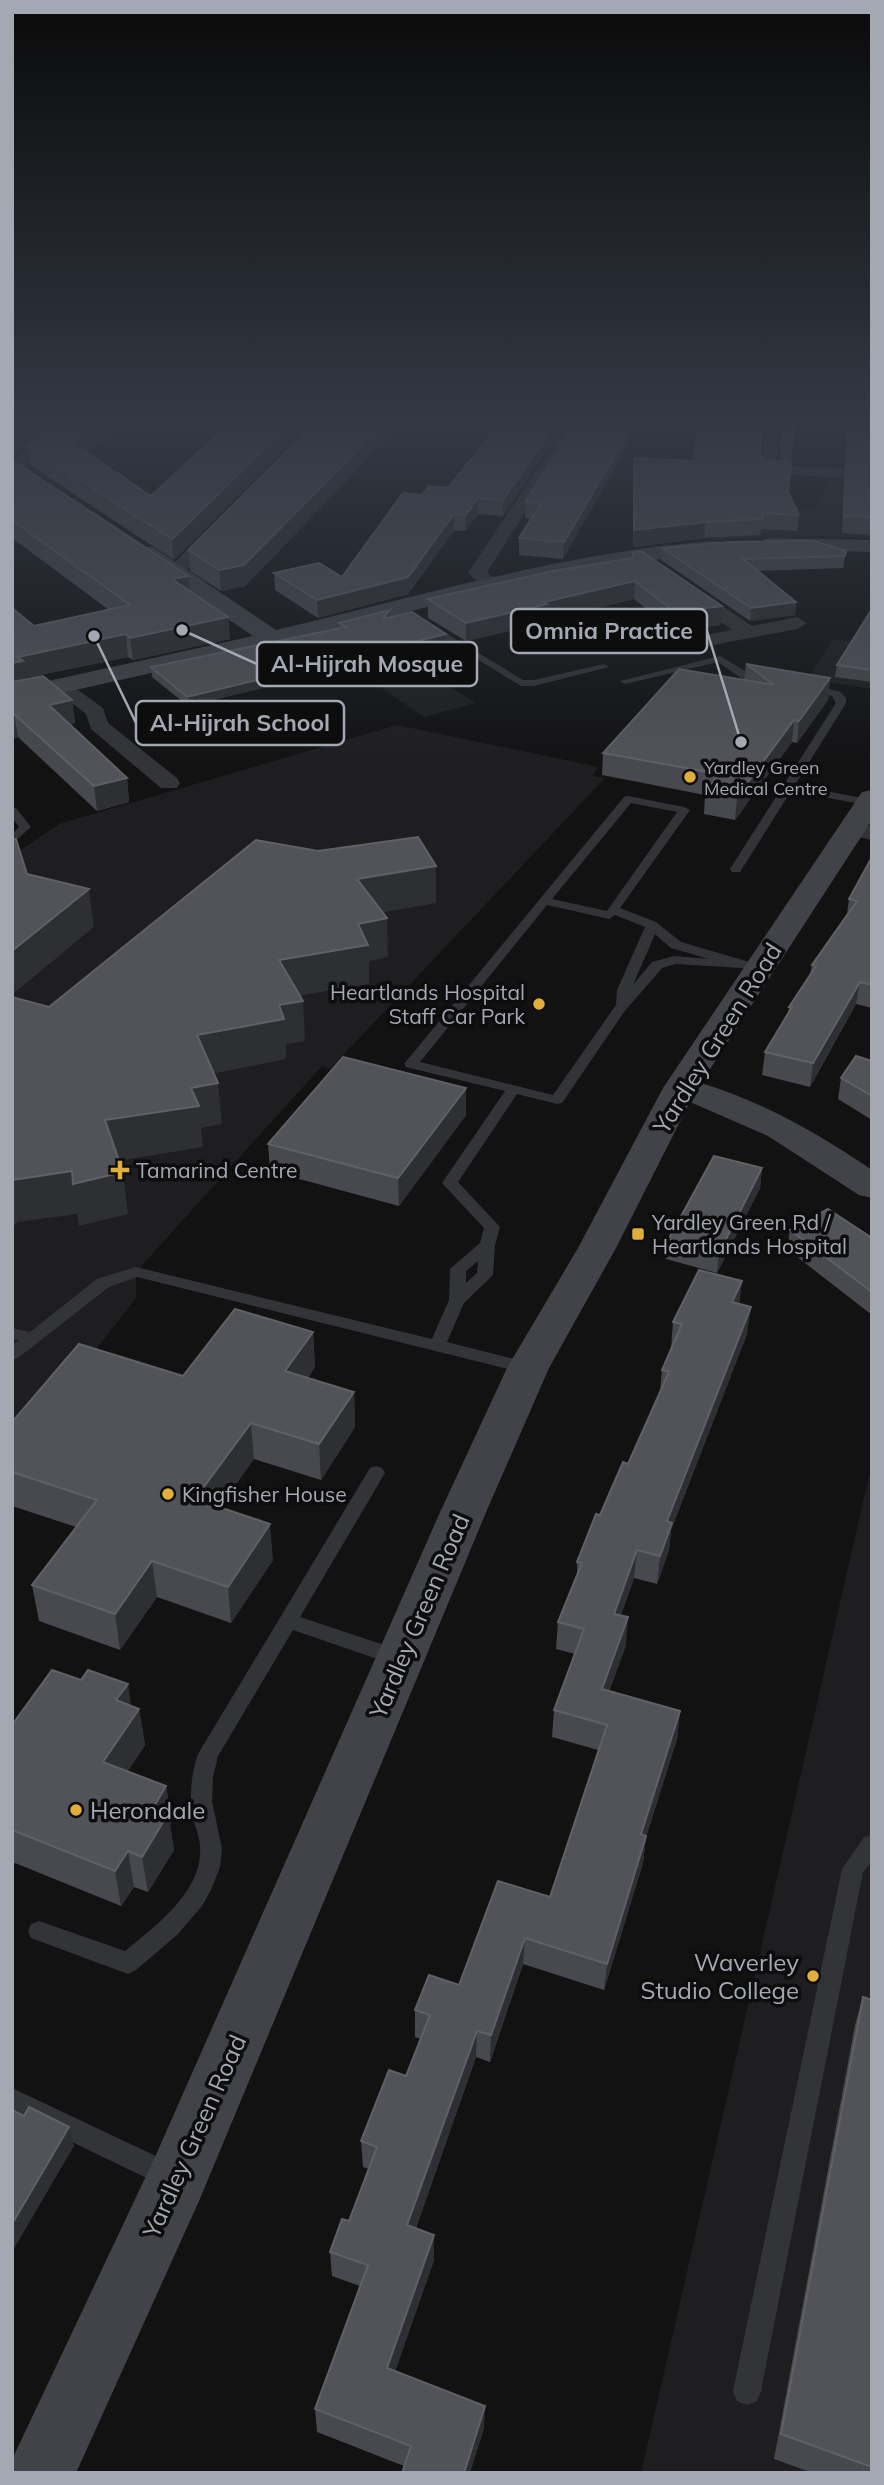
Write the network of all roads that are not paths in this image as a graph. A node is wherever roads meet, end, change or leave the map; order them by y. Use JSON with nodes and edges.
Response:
{"nodes":[{"id":1,"x":211,"y":536,"type":"edge"},
{"id":2,"x":501,"y":536,"type":"edge"},
{"id":3,"x":132,"y":544,"type":"edge"},
{"id":4,"x":872,"y":546,"type":"edge"},
{"id":5,"x":637,"y":555,"type":"junction"},
{"id":6,"x":175,"y":572,"type":"junction"},
{"id":7,"x":490,"y":584,"type":"junction"},
{"id":8,"x":409,"y":613,"type":"junction"},
{"id":9,"x":797,"y":623,"type":"dead end"},
{"id":10,"x":747,"y":631,"type":"junction"},
{"id":11,"x":273,"y":639,"type":"junction"},
{"id":12,"x":687,"y":644,"type":"dead end"},
{"id":13,"x":604,"y":667,"type":"dead end"},
{"id":14,"x":625,"y":681,"type":"dead end"},
{"id":15,"x":781,"y":682,"type":"edge"},
{"id":16,"x":794,"y":684,"type":"edge"},
{"id":17,"x":60,"y":686,"type":"junction"},
{"id":18,"x":12,"y":698,"type":"edge"},
{"id":19,"x":169,"y":783,"type":"dead end"},
{"id":20,"x":788,"y":787,"type":"junction"},
{"id":21,"x":12,"y":810,"type":"edge"},
{"id":22,"x":866,"y":816,"type":"edge"},
{"id":23,"x":12,"y":841,"type":"edge"},
{"id":24,"x":736,"y":869,"type":"dead end"},
{"id":25,"x":544,"y":901,"type":"junction"},
{"id":26,"x":609,"y":915,"type":"dead end"},
{"id":27,"x":652,"y":925,"type":"junction"},
{"id":28,"x":718,"y":961,"type":"junction"},
{"id":29,"x":749,"y":967,"type":"junction"},
{"id":30,"x":619,"y":1009,"type":"junction"},
{"id":31,"x":680,"y":1088,"type":"junction"},
{"id":32,"x":514,"y":1089,"type":"junction"},
{"id":33,"x":872,"y":1187,"type":"edge"},
{"id":34,"x":487,"y":1245,"type":"junction"},
{"id":35,"x":457,"y":1300,"type":"junction"},
{"id":36,"x":12,"y":1333,"type":"edge"},
{"id":37,"x":32,"y":1338,"type":"junction"},
{"id":38,"x":437,"y":1346,"type":"junction"},
{"id":39,"x":12,"y":1353,"type":"edge"},
{"id":40,"x":528,"y":1368,"type":"junction"},
{"id":41,"x":376,"y":1473,"type":"dead end"},
{"id":42,"x":288,"y":1621,"type":"junction"},
{"id":43,"x":400,"y":1659,"type":"junction"},
{"id":44,"x":872,"y":1844,"type":"edge"},
{"id":45,"x":39,"y":1931,"type":"dead end"},
{"id":46,"x":12,"y":2100,"type":"edge"},
{"id":47,"x":177,"y":2179,"type":"junction"},
{"id":48,"x":747,"y":2391,"type":"dead end"},
{"id":49,"x":41,"y":2473,"type":"edge"}],
"edges":[{"from":1,"to":6,"type":"street"},
{"from":2,"to":7,"type":"street"},
{"from":3,"to":6,"type":"street"},
{"from":4,"to":5,"type":"street"},
{"from":5,"to":7,"type":"street"},
{"from":5,"to":10,"type":"street"},
{"from":6,"to":11,"type":"street"},
{"from":7,"to":8,"type":"street"},
{"from":8,"to":11,"type":"street"},
{"from":8,"to":13,"type":"lane"},
{"from":9,"to":10,"type":"street"},
{"from":10,"to":12,"type":"street"},
{"from":11,"to":17,"type":"street"},
{"from":14,"to":15,"type":"lane"},
{"from":16,"to":20,"type":"lane"},
{"from":17,"to":18,"type":"street"},
{"from":17,"to":19,"type":"street"},
{"from":20,"to":22,"type":"lane"},
{"from":20,"to":24,"type":"lane"},
{"from":21,"to":23,"type":"lane"},
{"from":22,"to":29,"type":"street","name":"Yardley Green Road"},
{"from":25,"to":26,"type":"lane"},
{"from":25,"to":27,"type":"lane"},
{"from":25,"to":32,"type":"lane"},
{"from":27,"to":28,"type":"lane"},
{"from":27,"to":30,"type":"lane"},
{"from":28,"to":29,"type":"lane"},
{"from":28,"to":30,"type":"lane"},
{"from":29,"to":31,"type":"street","name":"Yardley Green Road"},
{"from":30,"to":32,"type":"lane"},
{"from":31,"to":33,"type":"street"},
{"from":31,"to":40,"type":"street","name":"Yardley Green Road"},
{"from":32,"to":34,"type":"lane"},
{"from":34,"to":35,"type":"lane"},
{"from":34,"to":35,"type":"lane"},
{"from":35,"to":38,"type":"lane"},
{"from":36,"to":37,"type":"lane"},
{"from":37,"to":38,"type":"lane"},
{"from":37,"to":39,"type":"lane"},
{"from":38,"to":40,"type":"lane"},
{"from":40,"to":43,"type":"street","name":"Yardley Green Road"},
{"from":41,"to":42,"type":"lane"},
{"from":42,"to":43,"type":"lane"},
{"from":42,"to":45,"type":"lane"},
{"from":43,"to":47,"type":"street","name":"Yardley Green Road"},
{"from":44,"to":48,"type":"lane"},
{"from":46,"to":47,"type":"lane"},
{"from":47,"to":49,"type":"street","name":"Yardley Green Road"}]}
